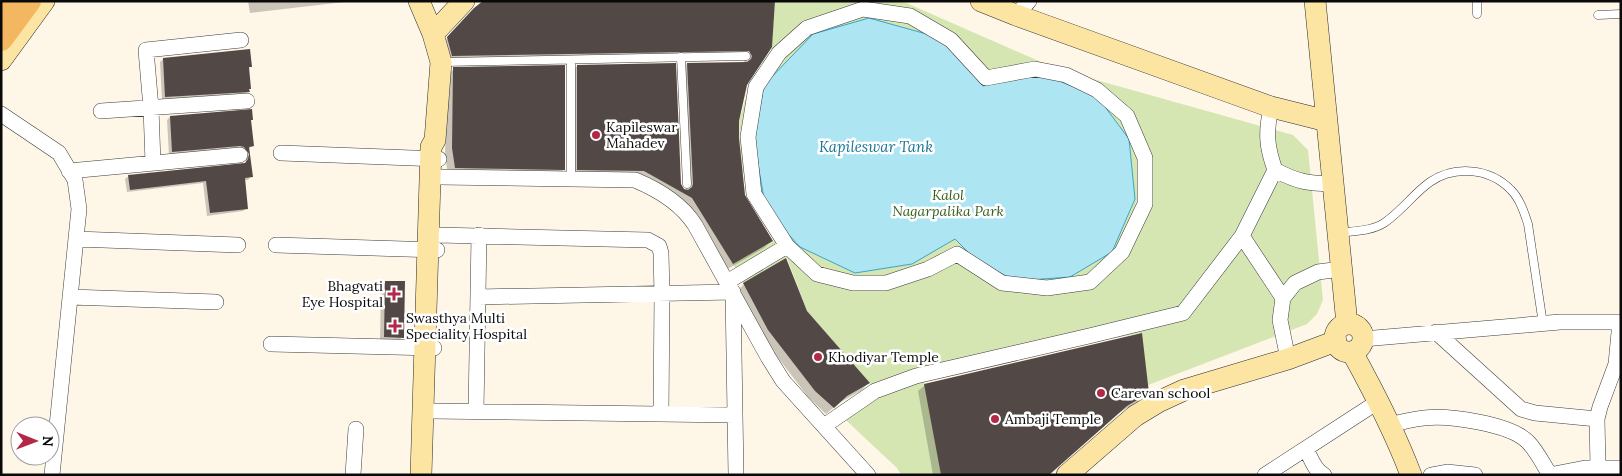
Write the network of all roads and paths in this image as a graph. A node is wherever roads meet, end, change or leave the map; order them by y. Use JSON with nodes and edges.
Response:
{"nodes":[{"id":1,"x":7,"y":1,"type":"edge"},
{"id":2,"x":29,"y":1,"type":"edge"},
{"id":3,"x":44,"y":1,"type":"edge"},
{"id":4,"x":419,"y":1,"type":"edge"},
{"id":5,"x":464,"y":1,"type":"edge"},
{"id":6,"x":981,"y":1,"type":"edge"},
{"id":7,"x":1315,"y":1,"type":"edge"},
{"id":8,"x":1477,"y":1,"type":"edge"},
{"id":9,"x":1022,"y":8,"type":"edge"},
{"id":10,"x":1,"y":9,"type":"edge"},
{"id":11,"x":1477,"y":14,"type":"dead end"},
{"id":12,"x":1621,"y":14,"type":"edge"},
{"id":13,"x":1598,"y":15,"type":"dead end"},
{"id":14,"x":433,"y":34,"type":"junction"},
{"id":15,"x":1,"y":38,"type":"edge"},
{"id":16,"x":241,"y":40,"type":"dead end"},
{"id":17,"x":746,"y":56,"type":"dead end"},
{"id":18,"x":681,"y":57,"type":"junction"},
{"id":19,"x":1,"y":60,"type":"edge"},
{"id":20,"x":571,"y":60,"type":"junction"},
{"id":21,"x":441,"y":62,"type":"junction"},
{"id":22,"x":247,"y":101,"type":"dead end"},
{"id":23,"x":1271,"y":106,"type":"junction"},
{"id":24,"x":151,"y":108,"type":"junction"},
{"id":25,"x":100,"y":111,"type":"dead end"},
{"id":26,"x":1,"y":114,"type":"edge"},
{"id":27,"x":1327,"y":121,"type":"junction"},
{"id":28,"x":281,"y":153,"type":"dead end"},
{"id":29,"x":240,"y":155,"type":"dead end"},
{"id":30,"x":437,"y":159,"type":"junction"},
{"id":31,"x":153,"y":163,"type":"junction"},
{"id":32,"x":1275,"y":170,"type":"junction"},
{"id":33,"x":69,"y":171,"type":"junction"},
{"id":34,"x":571,"y":178,"type":"junction"},
{"id":35,"x":687,"y":184,"type":"dead end"},
{"id":36,"x":1332,"y":184,"type":"junction"},
{"id":37,"x":1337,"y":233,"type":"junction"},
{"id":38,"x":479,"y":235,"type":"junction"},
{"id":39,"x":1242,"y":236,"type":"junction"},
{"id":40,"x":76,"y":239,"type":"junction"},
{"id":41,"x":238,"y":245,"type":"dead end"},
{"id":42,"x":276,"y":245,"type":"dead end"},
{"id":43,"x":434,"y":245,"type":"junction"},
{"id":44,"x":787,"y":246,"type":"junction"},
{"id":45,"x":1341,"y":269,"type":"junction"},
{"id":46,"x":730,"y":287,"type":"junction"},
{"id":47,"x":662,"y":294,"type":"junction"},
{"id":48,"x":70,"y":297,"type":"junction"},
{"id":49,"x":478,"y":297,"type":"junction"},
{"id":50,"x":1283,"y":298,"type":"junction"},
{"id":51,"x":216,"y":302,"type":"dead end"},
{"id":52,"x":1620,"y":322,"type":"edge"},
{"id":53,"x":1543,"y":324,"type":"junction"},
{"id":54,"x":1436,"y":332,"type":"junction"},
{"id":55,"x":1349,"y":339,"type":"junction"},
{"id":56,"x":271,"y":344,"type":"dead end"},
{"id":57,"x":429,"y":348,"type":"junction"},
{"id":58,"x":1288,"y":360,"type":"junction"},
{"id":59,"x":1379,"y":402,"type":"junction"},
{"id":60,"x":432,"y":411,"type":"junction"},
{"id":61,"x":476,"y":411,"type":"junction"},
{"id":62,"x":661,"y":414,"type":"junction"},
{"id":63,"x":735,"y":415,"type":"junction"},
{"id":64,"x":1597,"y":419,"type":"junction"},
{"id":65,"x":1390,"y":425,"type":"junction"},
{"id":66,"x":824,"y":426,"type":"junction"},
{"id":67,"x":356,"y":429,"type":"dead end"},
{"id":68,"x":1306,"y":449,"type":"junction"},
{"id":69,"x":1598,"y":467,"type":"junction"},
{"id":70,"x":1621,"y":468,"type":"edge"},
{"id":71,"x":52,"y":475,"type":"edge"},
{"id":72,"x":353,"y":475,"type":"edge"},
{"id":73,"x":421,"y":475,"type":"edge"},
{"id":74,"x":431,"y":475,"type":"edge"},
{"id":75,"x":736,"y":475,"type":"edge"},
{"id":76,"x":868,"y":475,"type":"edge"},
{"id":77,"x":1067,"y":475,"type":"edge"},
{"id":78,"x":1265,"y":475,"type":"edge"},
{"id":79,"x":1324,"y":475,"type":"edge"},
{"id":80,"x":1412,"y":475,"type":"edge"},
{"id":81,"x":1431,"y":475,"type":"edge"},
{"id":82,"x":1475,"y":475,"type":"edge"},
{"id":83,"x":1549,"y":475,"type":"edge"}],
"edges":[{"from":1,"to":10,"type":"main road"},
{"from":2,"to":15,"type":"main road"},
{"from":3,"to":19,"type":"street"},
{"from":4,"to":14,"type":"street"},
{"from":5,"to":14,"type":"street"},
{"from":6,"to":9,"type":"street"},
{"from":7,"to":27,"type":"street"},
{"from":8,"to":11,"type":"lane"},
{"from":9,"to":23,"type":"street"},
{"from":12,"to":13,"type":"lane"},
{"from":14,"to":21,"type":"street"},
{"from":16,"to":24,"type":"street"},
{"from":17,"to":18,"type":"lane"},
{"from":18,"to":20,"type":"lane"},
{"from":18,"to":35,"type":"lane"},
{"from":20,"to":21,"type":"lane"},
{"from":20,"to":34,"type":"lane"},
{"from":21,"to":30,"type":"street"},
{"from":22,"to":24,"type":"street"},
{"from":23,"to":27,"type":"street"},
{"from":23,"to":32,"type":"street"},
{"from":24,"to":25,"type":"street"},
{"from":24,"to":31,"type":"street"},
{"from":26,"to":33,"type":"street"},
{"from":27,"to":36,"type":"street"},
{"from":28,"to":30,"type":"street"},
{"from":29,"to":31,"type":"street"},
{"from":30,"to":34,"type":"street"},
{"from":30,"to":43,"type":"street"},
{"from":31,"to":33,"type":"street"},
{"from":32,"to":36,"type":"street"},
{"from":32,"to":39,"type":"street"},
{"from":33,"to":40,"type":"street"},
{"from":34,"to":46,"type":"street"},
{"from":36,"to":37,"type":"street"},
{"from":37,"to":45,"type":"street"},
{"from":37,"to":53,"type":"lane"},
{"from":38,"to":43,"type":"street"},
{"from":38,"to":47,"type":"street"},
{"from":38,"to":49,"type":"street"},
{"from":39,"to":50,"type":"street"},
{"from":39,"to":66,"type":"street"},
{"from":40,"to":41,"type":"street"},
{"from":40,"to":48,"type":"street"},
{"from":42,"to":43,"type":"street"},
{"from":43,"to":57,"type":"street"},
{"from":44,"to":44,"type":"street"},
{"from":44,"to":46,"type":"street"},
{"from":45,"to":50,"type":"street"},
{"from":45,"to":55,"type":"street"},
{"from":46,"to":47,"type":"street"},
{"from":46,"to":63,"type":"street"},
{"from":46,"to":66,"type":"street"},
{"from":47,"to":49,"type":"street"},
{"from":47,"to":62,"type":"street"},
{"from":48,"to":51,"type":"street"},
{"from":48,"to":71,"type":"street"},
{"from":49,"to":61,"type":"street"},
{"from":50,"to":58,"type":"street"},
{"from":52,"to":53,"type":"street"},
{"from":52,"to":64,"type":"street"},
{"from":53,"to":54,"type":"street"},
{"from":54,"to":55,"type":"street"},
{"from":54,"to":64,"type":"street"},
{"from":55,"to":58,"type":"street"},
{"from":55,"to":59,"type":"street"},
{"from":56,"to":57,"type":"street"},
{"from":57,"to":60,"type":"street"},
{"from":57,"to":73,"type":"street"},
{"from":58,"to":77,"type":"street"},
{"from":59,"to":65,"type":"street"},
{"from":59,"to":68,"type":"street"},
{"from":60,"to":61,"type":"street"},
{"from":60,"to":74,"type":"street"},
{"from":61,"to":62,"type":"street"},
{"from":62,"to":63,"type":"street"},
{"from":63,"to":75,"type":"street"},
{"from":64,"to":69,"type":"street"},
{"from":65,"to":80,"type":"street"},
{"from":65,"to":83,"type":"street"},
{"from":66,"to":76,"type":"street"},
{"from":67,"to":72,"type":"street"},
{"from":68,"to":78,"type":"street"},
{"from":68,"to":79,"type":"street"},
{"from":69,"to":70,"type":"street"},
{"from":69,"to":83,"type":"street"},
{"from":81,"to":82,"type":"street"}]}
